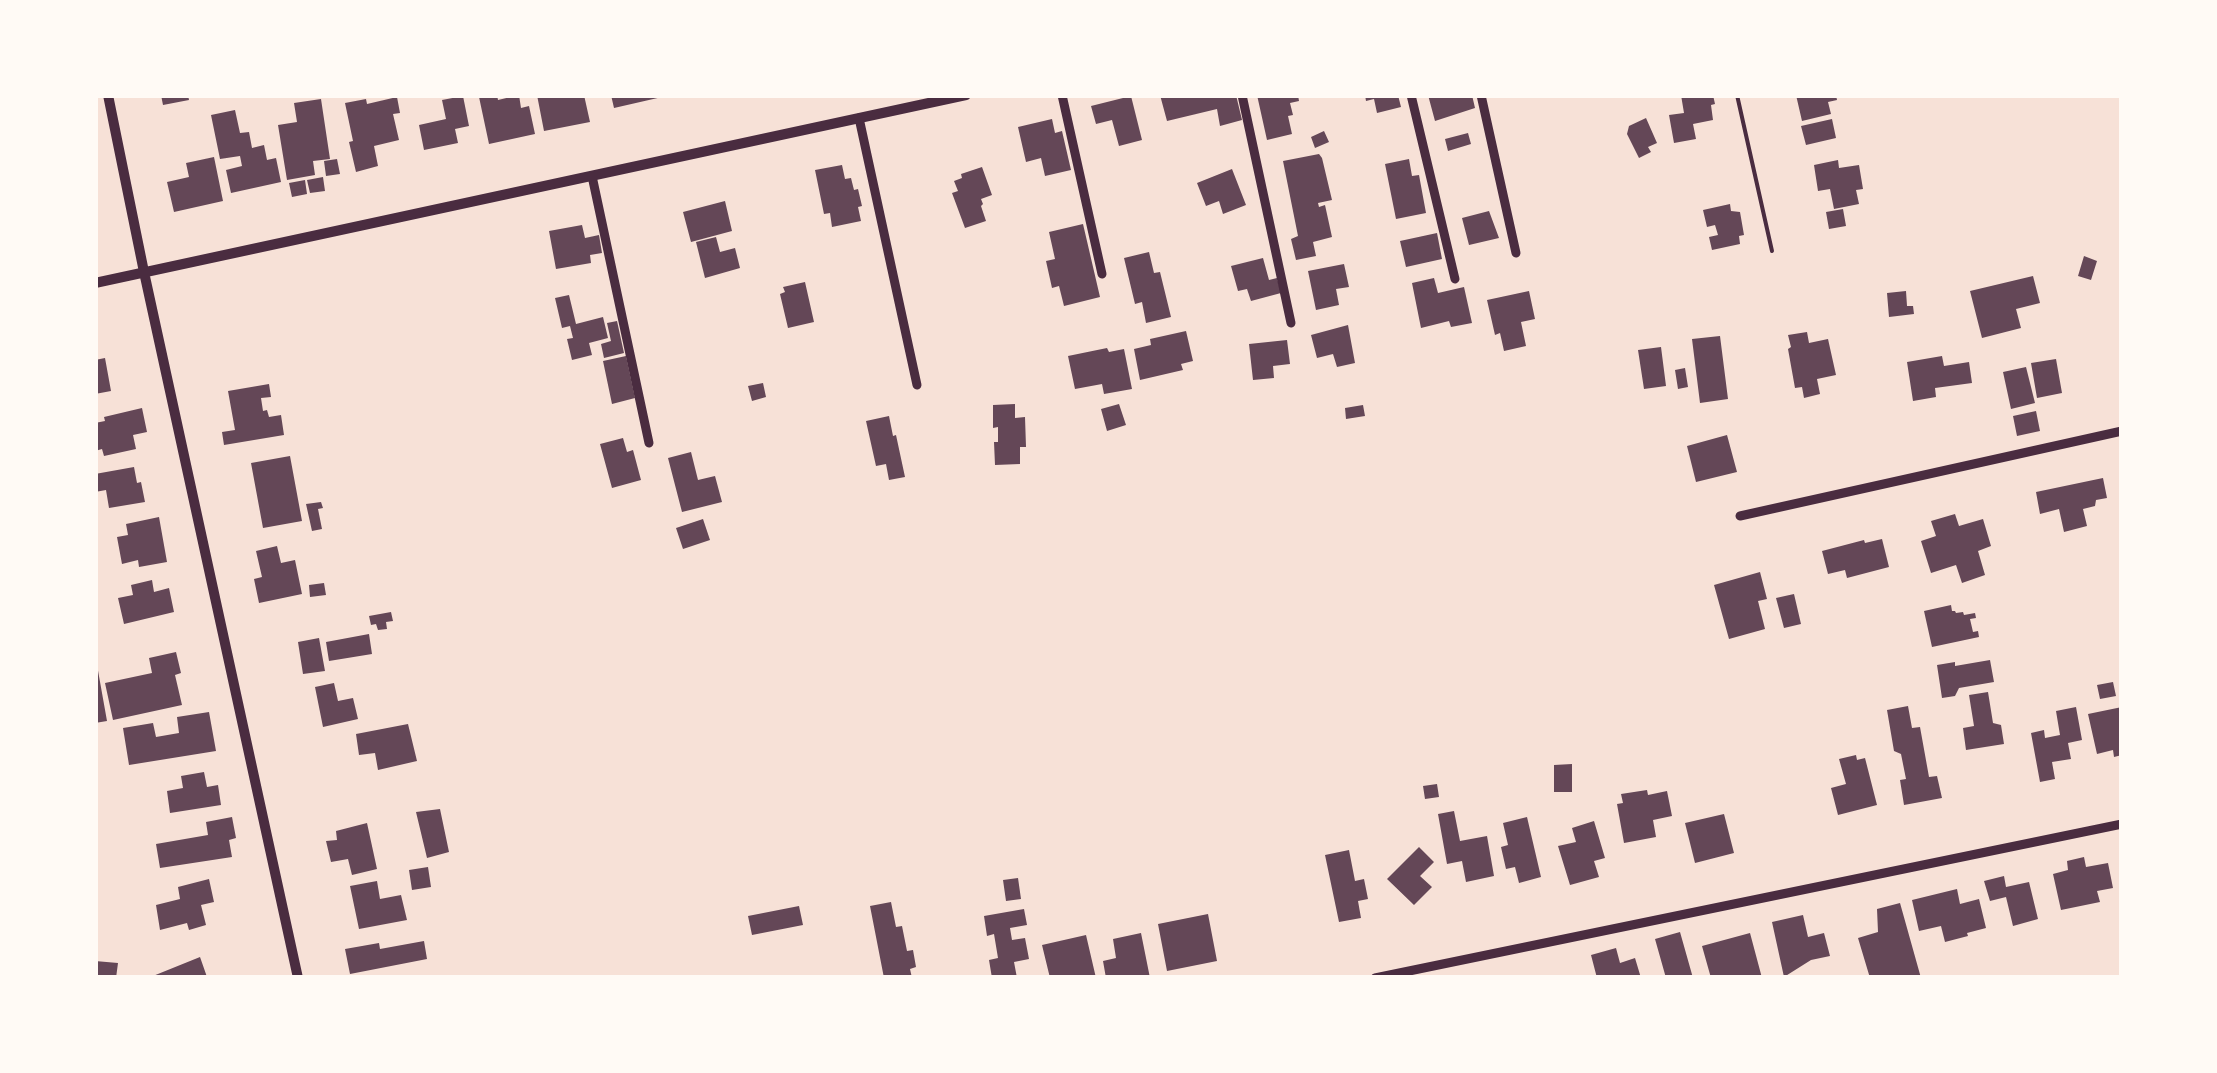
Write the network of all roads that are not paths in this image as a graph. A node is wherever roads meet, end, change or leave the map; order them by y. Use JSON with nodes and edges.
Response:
{"nodes":[{"id":1,"x":108,"y":95,"type":"edge"},
{"id":2,"x":966,"y":95,"type":"edge"},
{"id":3,"x":1062,"y":95,"type":"edge"},
{"id":4,"x":1242,"y":95,"type":"edge"},
{"id":5,"x":1411,"y":95,"type":"edge"},
{"id":6,"x":1481,"y":95,"type":"edge"},
{"id":7,"x":1737,"y":95,"type":"edge"},
{"id":8,"x":858,"y":118,"type":"junction"},
{"id":9,"x":592,"y":176,"type":"junction"},
{"id":10,"x":1772,"y":251,"type":"dead end"},
{"id":11,"x":1516,"y":253,"type":"dead end"},
{"id":12,"x":144,"y":272,"type":"junction"},
{"id":13,"x":1102,"y":274,"type":"dead end"},
{"id":14,"x":1455,"y":279,"type":"dead end"},
{"id":15,"x":95,"y":282,"type":"edge"},
{"id":16,"x":1292,"y":324,"type":"dead end"},
{"id":17,"x":916,"y":385,"type":"dead end"},
{"id":18,"x":2122,"y":431,"type":"edge"},
{"id":19,"x":650,"y":443,"type":"dead end"},
{"id":20,"x":1740,"y":516,"type":"dead end"},
{"id":21,"x":2122,"y":824,"type":"edge"},
{"id":22,"x":298,"y":978,"type":"edge"},
{"id":23,"x":1375,"y":978,"type":"edge"}],
"edges":[{"from":1,"to":12,"type":"street"},
{"from":2,"to":8,"type":"street"},
{"from":3,"to":13,"type":"street"},
{"from":4,"to":16,"type":"street"},
{"from":5,"to":14,"type":"street"},
{"from":6,"to":11,"type":"street"},
{"from":7,"to":10,"type":"lane"},
{"from":8,"to":9,"type":"street"},
{"from":8,"to":17,"type":"street"},
{"from":9,"to":12,"type":"street"},
{"from":9,"to":19,"type":"street"},
{"from":12,"to":15,"type":"street"},
{"from":12,"to":22,"type":"street"},
{"from":18,"to":20,"type":"street"},
{"from":21,"to":23,"type":"street"}]}
